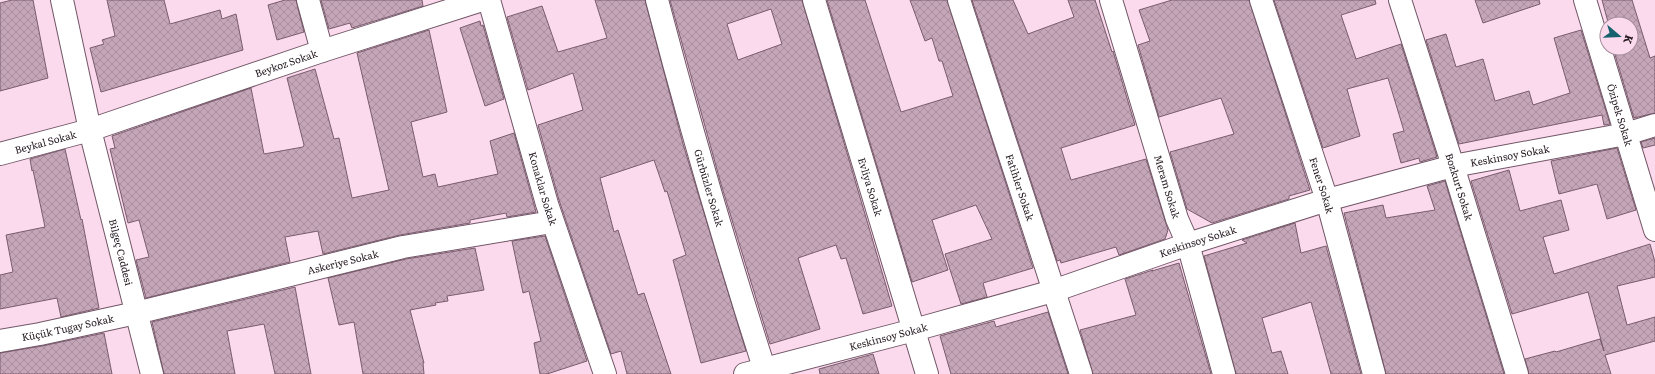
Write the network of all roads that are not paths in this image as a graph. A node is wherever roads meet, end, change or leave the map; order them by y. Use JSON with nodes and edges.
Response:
{"nodes":[{"id":1,"x":62,"y":0,"type":"edge"},
{"id":2,"x":308,"y":0,"type":"edge"},
{"id":3,"x":482,"y":0,"type":"edge"},
{"id":4,"x":489,"y":0,"type":"edge"},
{"id":5,"x":657,"y":0,"type":"edge"},
{"id":6,"x":814,"y":0,"type":"edge"},
{"id":7,"x":958,"y":0,"type":"edge"},
{"id":8,"x":1111,"y":0,"type":"edge"},
{"id":9,"x":1261,"y":0,"type":"edge"},
{"id":10,"x":1400,"y":0,"type":"edge"},
{"id":11,"x":1585,"y":0,"type":"edge"},
{"id":12,"x":322,"y":51,"type":"junction"},
{"id":13,"x":1655,"y":125,"type":"edge"},
{"id":14,"x":90,"y":130,"type":"junction"},
{"id":15,"x":1626,"y":134,"type":"junction"},
{"id":16,"x":0,"y":154,"type":"edge"},
{"id":17,"x":1453,"y":166,"type":"junction"},
{"id":18,"x":1327,"y":200,"type":"junction"},
{"id":19,"x":552,"y":222,"type":"junction"},
{"id":20,"x":1655,"y":230,"type":"edge"},
{"id":21,"x":1188,"y":244,"type":"junction"},
{"id":22,"x":1053,"y":291,"type":"junction"},
{"id":23,"x":136,"y":314,"type":"junction"},
{"id":24,"x":914,"y":330,"type":"junction"},
{"id":25,"x":0,"y":341,"type":"edge"},
{"id":26,"x":758,"y":372,"type":"edge"},
{"id":27,"x":152,"y":374,"type":"edge"},
{"id":28,"x":605,"y":374,"type":"edge"},
{"id":29,"x":927,"y":374,"type":"edge"},
{"id":30,"x":1081,"y":374,"type":"edge"},
{"id":31,"x":1224,"y":374,"type":"edge"},
{"id":32,"x":1374,"y":374,"type":"edge"},
{"id":33,"x":1517,"y":374,"type":"edge"}],
"edges":[{"from":1,"to":14,"type":"street","name":"Bilgeç Caddesi"},
{"from":2,"to":12,"type":"street"},
{"from":3,"to":12,"type":"street","name":"Beykoz Sokak"},
{"from":4,"to":19,"type":"street","name":"Konaklar Sokak"},
{"from":5,"to":26,"type":"street","name":"Gürbüzler Sokak"},
{"from":6,"to":24,"type":"street","name":"Evliya Sokak"},
{"from":7,"to":22,"type":"street","name":"Fatihler Sokak"},
{"from":8,"to":21,"type":"street","name":"Meram Sokak"},
{"from":9,"to":18,"type":"street","name":"Fener Sokak"},
{"from":10,"to":17,"type":"street","name":"Bozkurt Sokak"},
{"from":11,"to":15,"type":"street","name":"Özipek Sokak"},
{"from":12,"to":14,"type":"street","name":"Beykoz Sokak"},
{"from":13,"to":15,"type":"street","name":"Keskinsoy Sokak"},
{"from":14,"to":16,"type":"street","name":"Beykal Sokak"},
{"from":14,"to":23,"type":"street","name":"Bilgeç Caddesi"},
{"from":15,"to":17,"type":"street","name":"Keskinsoy Sokak"},
{"from":15,"to":20,"type":"street","name":"Özipek Sokak"},
{"from":17,"to":18,"type":"street","name":"Keskinsoy Sokak"},
{"from":17,"to":33,"type":"street","name":"Bozkurt Sokak"},
{"from":18,"to":21,"type":"street","name":"Keskinsoy Sokak"},
{"from":18,"to":32,"type":"street","name":"Fener Sokak"},
{"from":19,"to":23,"type":"street","name":"Askeriye Sokak"},
{"from":19,"to":28,"type":"street","name":"Konaklar Sokak"},
{"from":21,"to":22,"type":"street","name":"Keskinsoy Sokak"},
{"from":21,"to":31,"type":"street","name":"Meram Sokak"},
{"from":22,"to":24,"type":"street","name":"Keskinsoy Sokak"},
{"from":22,"to":30,"type":"street","name":"Fatihler Sokak"},
{"from":23,"to":25,"type":"street","name":"Küçük Tugay Sokak"},
{"from":23,"to":27,"type":"street","name":"Bilgeç Caddesi"},
{"from":24,"to":26,"type":"street","name":"Keskinsoy Sokak"},
{"from":24,"to":29,"type":"street","name":"Evliya Sokak"}]}
